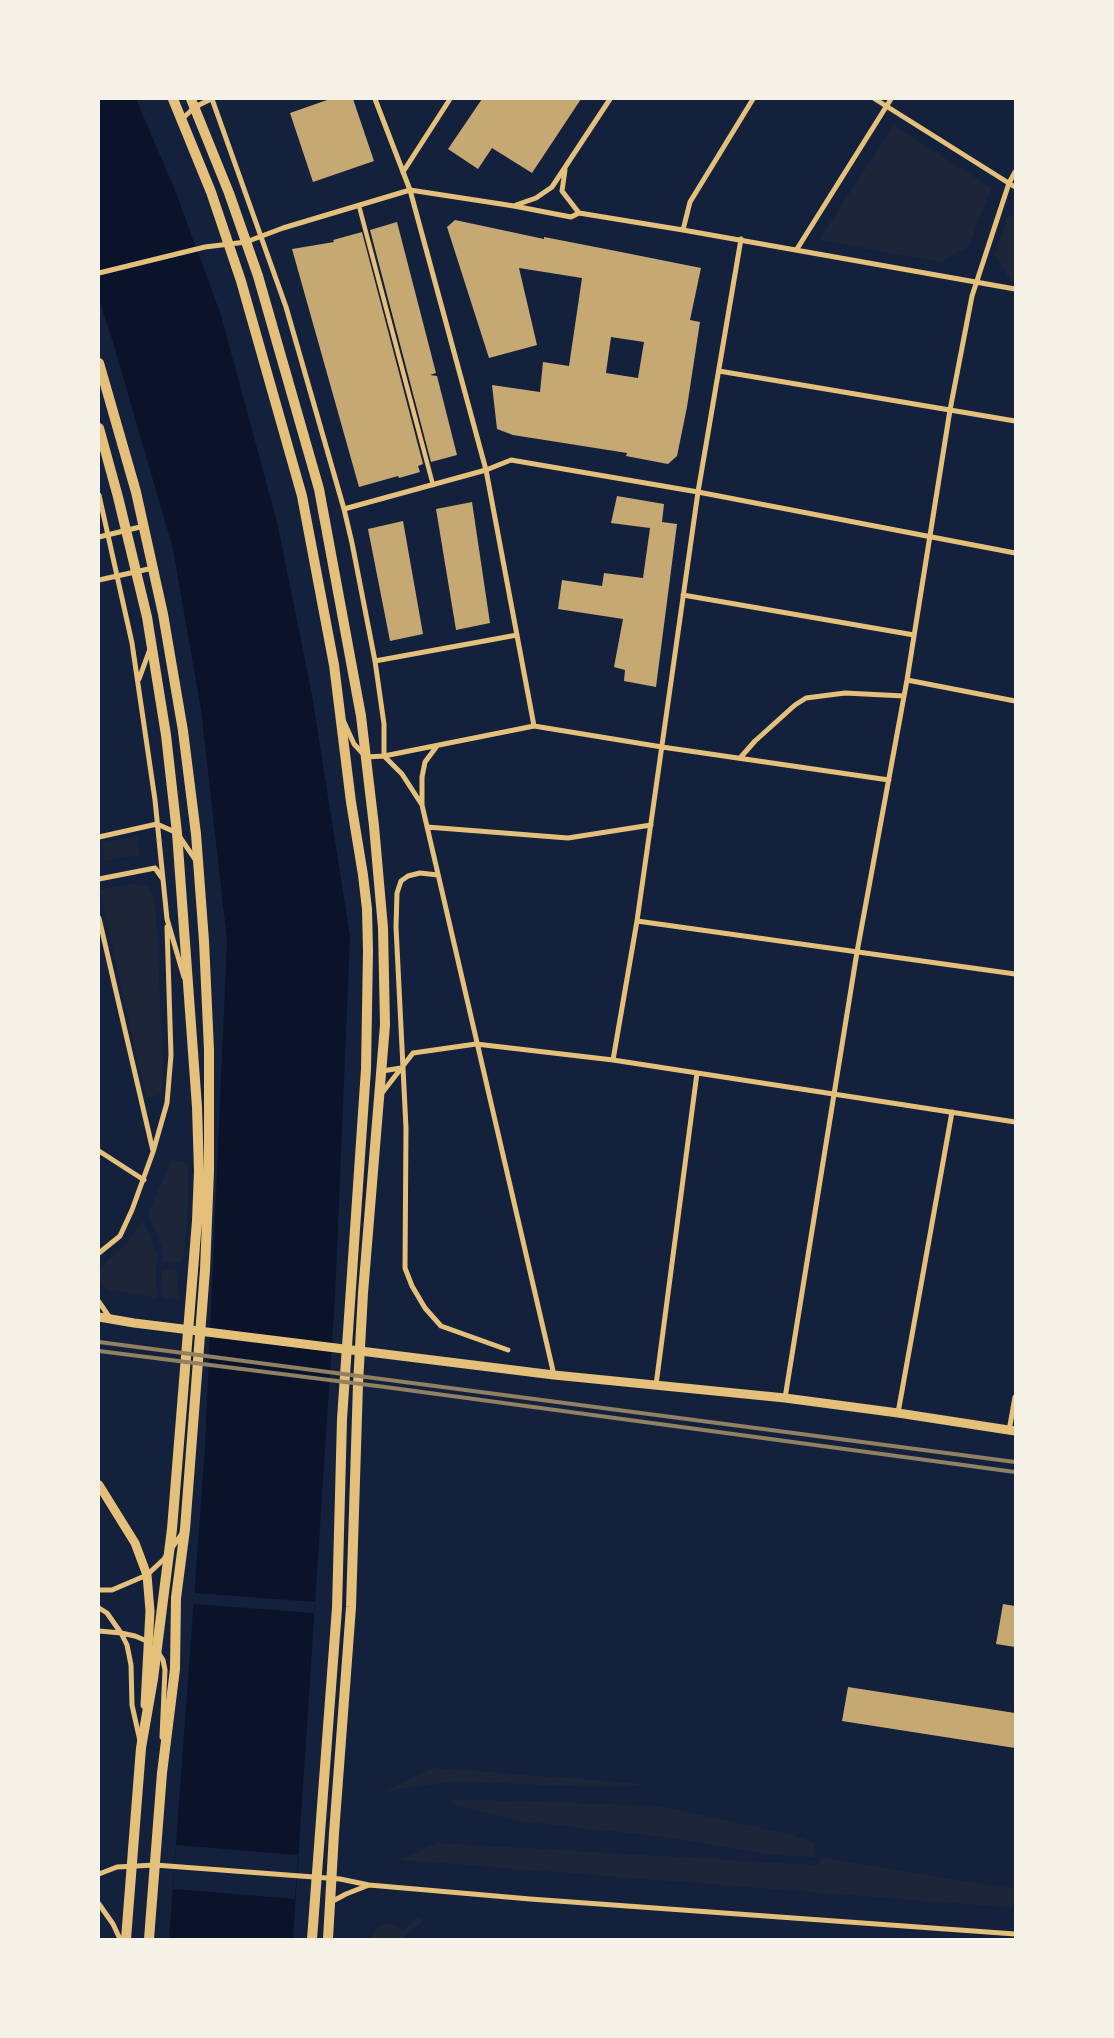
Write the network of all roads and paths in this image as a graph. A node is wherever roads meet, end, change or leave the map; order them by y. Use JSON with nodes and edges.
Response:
{"nodes":[{"id":1,"x":173,"y":99,"type":"edge"},
{"id":2,"x":211,"y":99,"type":"edge"},
{"id":3,"x":375,"y":99,"type":"edge"},
{"id":4,"x":450,"y":99,"type":"edge"},
{"id":5,"x":610,"y":99,"type":"edge"},
{"id":6,"x":754,"y":99,"type":"edge"},
{"id":7,"x":875,"y":99,"type":"edge"},
{"id":8,"x":891,"y":99,"type":"edge"},
{"id":9,"x":193,"y":103,"type":"edge"},
{"id":10,"x":886,"y":106,"type":"junction"},
{"id":11,"x":182,"y":119,"type":"junction"},
{"id":12,"x":565,"y":170,"type":"junction"},
{"id":13,"x":403,"y":172,"type":"junction"},
{"id":14,"x":1015,"y":172,"type":"edge"},
{"id":15,"x":1009,"y":183,"type":"junction"},
{"id":16,"x":1015,"y":187,"type":"edge"},
{"id":17,"x":410,"y":190,"type":"junction"},
{"id":18,"x":359,"y":206,"type":"junction"},
{"id":19,"x":514,"y":206,"type":"junction"},
{"id":20,"x":579,"y":213,"type":"junction"},
{"id":21,"x":683,"y":230,"type":"junction"},
{"id":22,"x":261,"y":236,"type":"junction"},
{"id":23,"x":741,"y":240,"type":"junction"},
{"id":24,"x":246,"y":242,"type":"junction"},
{"id":25,"x":228,"y":243,"type":"junction"},
{"id":26,"x":797,"y":249,"type":"junction"},
{"id":27,"x":99,"y":273,"type":"edge"},
{"id":28,"x":977,"y":282,"type":"junction"},
{"id":29,"x":1015,"y":289,"type":"edge"},
{"id":30,"x":99,"y":363,"type":"edge"},
{"id":31,"x":718,"y":372,"type":"junction"},
{"id":32,"x":950,"y":410,"type":"junction"},
{"id":33,"x":1015,"y":420,"type":"edge"},
{"id":34,"x":99,"y":428,"type":"edge"},
{"id":35,"x":486,"y":470,"type":"junction"},
{"id":36,"x":433,"y":485,"type":"junction"},
{"id":37,"x":698,"y":492,"type":"junction"},
{"id":38,"x":99,"y":495,"type":"edge"},
{"id":39,"x":344,"y":509,"type":"junction"},
{"id":40,"x":144,"y":526,"type":"junction"},
{"id":41,"x":126,"y":530,"type":"junction"},
{"id":42,"x":108,"y":535,"type":"junction"},
{"id":43,"x":99,"y":537,"type":"edge"},
{"id":44,"x":930,"y":538,"type":"junction"},
{"id":45,"x":1015,"y":553,"type":"edge"},
{"id":46,"x":154,"y":568,"type":"junction"},
{"id":47,"x":136,"y":572,"type":"junction"},
{"id":48,"x":118,"y":576,"type":"junction"},
{"id":49,"x":99,"y":580,"type":"edge"},
{"id":50,"x":683,"y":595,"type":"junction"},
{"id":51,"x":517,"y":635,"type":"junction"},
{"id":52,"x":914,"y":635,"type":"junction"},
{"id":53,"x":152,"y":646,"type":"junction"},
{"id":54,"x":374,"y":661,"type":"junction"},
{"id":55,"x":138,"y":680,"type":"junction"},
{"id":56,"x":908,"y":680,"type":"junction"},
{"id":57,"x":904,"y":696,"type":"junction"},
{"id":58,"x":1015,"y":701,"type":"edge"},
{"id":59,"x":341,"y":714,"type":"junction"},
{"id":60,"x":534,"y":726,"type":"junction"},
{"id":61,"x":437,"y":746,"type":"junction"},
{"id":62,"x":662,"y":747,"type":"junction"},
{"id":63,"x":384,"y":756,"type":"junction"},
{"id":64,"x":366,"y":757,"type":"junction"},
{"id":65,"x":740,"y":758,"type":"junction"},
{"id":66,"x":889,"y":780,"type":"junction"},
{"id":67,"x":422,"y":805,"type":"junction"},
{"id":68,"x":158,"y":824,"type":"junction"},
{"id":69,"x":651,"y":825,"type":"junction"},
{"id":70,"x":426,"y":827,"type":"junction"},
{"id":71,"x":177,"y":833,"type":"junction"},
{"id":72,"x":99,"y":837,"type":"edge"},
{"id":73,"x":198,"y":865,"type":"junction"},
{"id":74,"x":438,"y":875,"type":"junction"},
{"id":75,"x":99,"y":879,"type":"edge"},
{"id":76,"x":163,"y":879,"type":"junction"},
{"id":77,"x":99,"y":918,"type":"edge"},
{"id":78,"x":167,"y":919,"type":"junction"},
{"id":79,"x":637,"y":921,"type":"junction"},
{"id":80,"x":857,"y":952,"type":"junction"},
{"id":81,"x":1015,"y":974,"type":"edge"},
{"id":82,"x":187,"y":990,"type":"junction"},
{"id":83,"x":476,"y":1044,"type":"junction"},
{"id":84,"x":613,"y":1060,"type":"junction"},
{"id":85,"x":402,"y":1068,"type":"junction"},
{"id":86,"x":382,"y":1071,"type":"junction"},
{"id":87,"x":697,"y":1073,"type":"junction"},
{"id":88,"x":834,"y":1094,"type":"junction"},
{"id":89,"x":379,"y":1097,"type":"junction"},
{"id":90,"x":952,"y":1112,"type":"junction"},
{"id":91,"x":1015,"y":1122,"type":"edge"},
{"id":92,"x":99,"y":1152,"type":"edge"},
{"id":93,"x":153,"y":1152,"type":"junction"},
{"id":94,"x":144,"y":1180,"type":"junction"},
{"id":95,"x":99,"y":1253,"type":"edge"},
{"id":96,"x":99,"y":1302,"type":"edge"},
{"id":97,"x":99,"y":1317,"type":"edge"},
{"id":98,"x":110,"y":1318,"type":"junction"},
{"id":99,"x":508,"y":1350,"type":"dead end"},
{"id":100,"x":554,"y":1375,"type":"junction"},
{"id":101,"x":656,"y":1385,"type":"junction"},
{"id":102,"x":1015,"y":1397,"type":"edge"},
{"id":103,"x":785,"y":1398,"type":"junction"},
{"id":104,"x":898,"y":1412,"type":"junction"},
{"id":105,"x":1012,"y":1431,"type":"edge"},
{"id":106,"x":99,"y":1486,"type":"edge"},
{"id":107,"x":185,"y":1529,"type":"junction"},
{"id":108,"x":170,"y":1552,"type":"junction"},
{"id":109,"x":148,"y":1575,"type":"junction"},
{"id":110,"x":99,"y":1590,"type":"edge"},
{"id":111,"x":99,"y":1608,"type":"edge"},
{"id":112,"x":99,"y":1631,"type":"edge"},
{"id":113,"x":122,"y":1633,"type":"junction"},
{"id":114,"x":148,"y":1642,"type":"junction"},
{"id":115,"x":157,"y":1650,"type":"junction"},
{"id":116,"x":145,"y":1729,"type":"junction"},
{"id":117,"x":141,"y":1748,"type":"junction"},
{"id":118,"x":162,"y":1773,"type":"junction"},
{"id":119,"x":132,"y":1865,"type":"junction"},
{"id":120,"x":155,"y":1865,"type":"junction"},
{"id":121,"x":99,"y":1874,"type":"edge"},
{"id":122,"x":317,"y":1877,"type":"junction"},
{"id":123,"x":331,"y":1878,"type":"junction"},
{"id":124,"x":369,"y":1885,"type":"junction"},
{"id":125,"x":330,"y":1902,"type":"junction"},
{"id":126,"x":99,"y":1904,"type":"edge"},
{"id":127,"x":1015,"y":1934,"type":"edge"},
{"id":128,"x":120,"y":1939,"type":"edge"},
{"id":129,"x":126,"y":1939,"type":"edge"},
{"id":130,"x":149,"y":1939,"type":"edge"},
{"id":131,"x":312,"y":1939,"type":"edge"},
{"id":132,"x":328,"y":1939,"type":"edge"}],
"edges":[{"from":1,"to":11,"type":"main road"},
{"from":2,"to":9,"type":"street"},
{"from":2,"to":22,"type":"street"},
{"from":3,"to":13,"type":"street"},
{"from":4,"to":13,"type":"street"},
{"from":5,"to":12,"type":"street"},
{"from":6,"to":21,"type":"street"},
{"from":7,"to":10,"type":"street"},
{"from":8,"to":10,"type":"street"},
{"from":9,"to":11,"type":"street"},
{"from":9,"to":24,"type":"main road"},
{"from":10,"to":15,"type":"street"},
{"from":10,"to":26,"type":"street"},
{"from":11,"to":25,"type":"main road"},
{"from":12,"to":19,"type":"street"},
{"from":12,"to":20,"type":"street"},
{"from":13,"to":17,"type":"street"},
{"from":14,"to":15,"type":"street"},
{"from":15,"to":16,"type":"street"},
{"from":15,"to":28,"type":"street"},
{"from":17,"to":18,"type":"street"},
{"from":17,"to":19,"type":"street"},
{"from":17,"to":35,"type":"street"},
{"from":18,"to":22,"type":"street"},
{"from":18,"to":36,"type":"street"},
{"from":19,"to":20,"type":"street"},
{"from":20,"to":21,"type":"street"},
{"from":21,"to":23,"type":"street"},
{"from":22,"to":24,"type":"street"},
{"from":22,"to":39,"type":"street"},
{"from":23,"to":26,"type":"street"},
{"from":23,"to":31,"type":"street"},
{"from":24,"to":25,"type":"street"},
{"from":24,"to":64,"type":"main road"},
{"from":25,"to":27,"type":"street"},
{"from":25,"to":59,"type":"main road"},
{"from":26,"to":28,"type":"street"},
{"from":28,"to":29,"type":"street"},
{"from":28,"to":32,"type":"street"},
{"from":30,"to":40,"type":"main road"},
{"from":31,"to":32,"type":"street"},
{"from":31,"to":37,"type":"street"},
{"from":32,"to":33,"type":"street"},
{"from":32,"to":44,"type":"street"},
{"from":34,"to":41,"type":"main road"},
{"from":35,"to":36,"type":"street"},
{"from":35,"to":37,"type":"street"},
{"from":35,"to":51,"type":"street"},
{"from":36,"to":39,"type":"street"},
{"from":37,"to":44,"type":"street"},
{"from":37,"to":50,"type":"street"},
{"from":38,"to":42,"type":"street"},
{"from":39,"to":54,"type":"street"},
{"from":40,"to":41,"type":"street"},
{"from":40,"to":46,"type":"main road"},
{"from":41,"to":42,"type":"street"},
{"from":41,"to":47,"type":"main road"},
{"from":42,"to":43,"type":"street"},
{"from":42,"to":48,"type":"street"},
{"from":44,"to":45,"type":"street"},
{"from":44,"to":52,"type":"street"},
{"from":46,"to":47,"type":"street"},
{"from":46,"to":73,"type":"main road"},
{"from":47,"to":48,"type":"street"},
{"from":47,"to":53,"type":"main road"},
{"from":48,"to":49,"type":"street"},
{"from":48,"to":55,"type":"street"},
{"from":50,"to":52,"type":"street"},
{"from":50,"to":62,"type":"street"},
{"from":51,"to":54,"type":"street"},
{"from":51,"to":60,"type":"street"},
{"from":52,"to":56,"type":"street"},
{"from":53,"to":55,"type":"street"},
{"from":53,"to":71,"type":"main road"},
{"from":54,"to":63,"type":"street"},
{"from":55,"to":68,"type":"street"},
{"from":56,"to":57,"type":"street"},
{"from":56,"to":58,"type":"street"},
{"from":57,"to":65,"type":"street"},
{"from":57,"to":66,"type":"street"},
{"from":59,"to":64,"type":"street"},
{"from":59,"to":122,"type":"main road"},
{"from":60,"to":61,"type":"street"},
{"from":60,"to":62,"type":"street"},
{"from":61,"to":63,"type":"street"},
{"from":61,"to":67,"type":"street"},
{"from":62,"to":65,"type":"street"},
{"from":62,"to":69,"type":"street"},
{"from":63,"to":64,"type":"street"},
{"from":63,"to":67,"type":"street"},
{"from":64,"to":86,"type":"main road"},
{"from":65,"to":66,"type":"street"},
{"from":66,"to":80,"type":"street"},
{"from":67,"to":70,"type":"street"},
{"from":68,"to":71,"type":"street"},
{"from":68,"to":72,"type":"street"},
{"from":68,"to":76,"type":"street"},
{"from":69,"to":70,"type":"street"},
{"from":69,"to":79,"type":"street"},
{"from":70,"to":74,"type":"street"},
{"from":71,"to":73,"type":"street"},
{"from":71,"to":82,"type":"main road"},
{"from":73,"to":107,"type":"main road"},
{"from":74,"to":83,"type":"street"},
{"from":74,"to":85,"type":"street"},
{"from":75,"to":76,"type":"street"},
{"from":76,"to":78,"type":"street"},
{"from":77,"to":93,"type":"street"},
{"from":78,"to":82,"type":"street"},
{"from":78,"to":93,"type":"street"},
{"from":79,"to":80,"type":"street"},
{"from":79,"to":84,"type":"street"},
{"from":80,"to":81,"type":"street"},
{"from":80,"to":88,"type":"street"},
{"from":82,"to":108,"type":"main road"},
{"from":83,"to":84,"type":"street"},
{"from":83,"to":85,"type":"street"},
{"from":83,"to":100,"type":"street"},
{"from":84,"to":87,"type":"street"},
{"from":85,"to":86,"type":"street"},
{"from":85,"to":89,"type":"street"},
{"from":85,"to":99,"type":"street"},
{"from":86,"to":89,"type":"main road"},
{"from":87,"to":88,"type":"street"},
{"from":87,"to":101,"type":"street"},
{"from":88,"to":90,"type":"street"},
{"from":88,"to":103,"type":"street"},
{"from":89,"to":123,"type":"main road"},
{"from":90,"to":91,"type":"street"},
{"from":90,"to":104,"type":"street"},
{"from":92,"to":94,"type":"street"},
{"from":93,"to":94,"type":"street"},
{"from":94,"to":95,"type":"street"},
{"from":96,"to":98,"type":"street"},
{"from":97,"to":98,"type":"street"},
{"from":98,"to":100,"type":"street"},
{"from":100,"to":101,"type":"street"},
{"from":101,"to":103,"type":"street"},
{"from":102,"to":105,"type":"street"},
{"from":103,"to":104,"type":"street"},
{"from":104,"to":105,"type":"street"},
{"from":106,"to":109,"type":"street"},
{"from":107,"to":108,"type":"street"},
{"from":107,"to":118,"type":"main road"},
{"from":108,"to":109,"type":"street"},
{"from":108,"to":115,"type":"main road"},
{"from":109,"to":110,"type":"street"},
{"from":109,"to":114,"type":"street"},
{"from":111,"to":113,"type":"street"},
{"from":112,"to":113,"type":"street"},
{"from":113,"to":114,"type":"street"},
{"from":113,"to":117,"type":"street"},
{"from":114,"to":115,"type":"street"},
{"from":114,"to":116,"type":"street"},
{"from":115,"to":116,"type":"main road"},
{"from":115,"to":118,"type":"street"},
{"from":116,"to":117,"type":"main road"},
{"from":117,"to":119,"type":"main road"},
{"from":118,"to":120,"type":"main road"},
{"from":119,"to":120,"type":"street"},
{"from":119,"to":121,"type":"street"},
{"from":119,"to":129,"type":"main road"},
{"from":120,"to":122,"type":"street"},
{"from":120,"to":130,"type":"main road"},
{"from":122,"to":123,"type":"street"},
{"from":122,"to":131,"type":"main road"},
{"from":123,"to":124,"type":"street"},
{"from":123,"to":125,"type":"main road"},
{"from":124,"to":125,"type":"street"},
{"from":124,"to":127,"type":"street"},
{"from":125,"to":132,"type":"main road"},
{"from":126,"to":128,"type":"street"}]}
